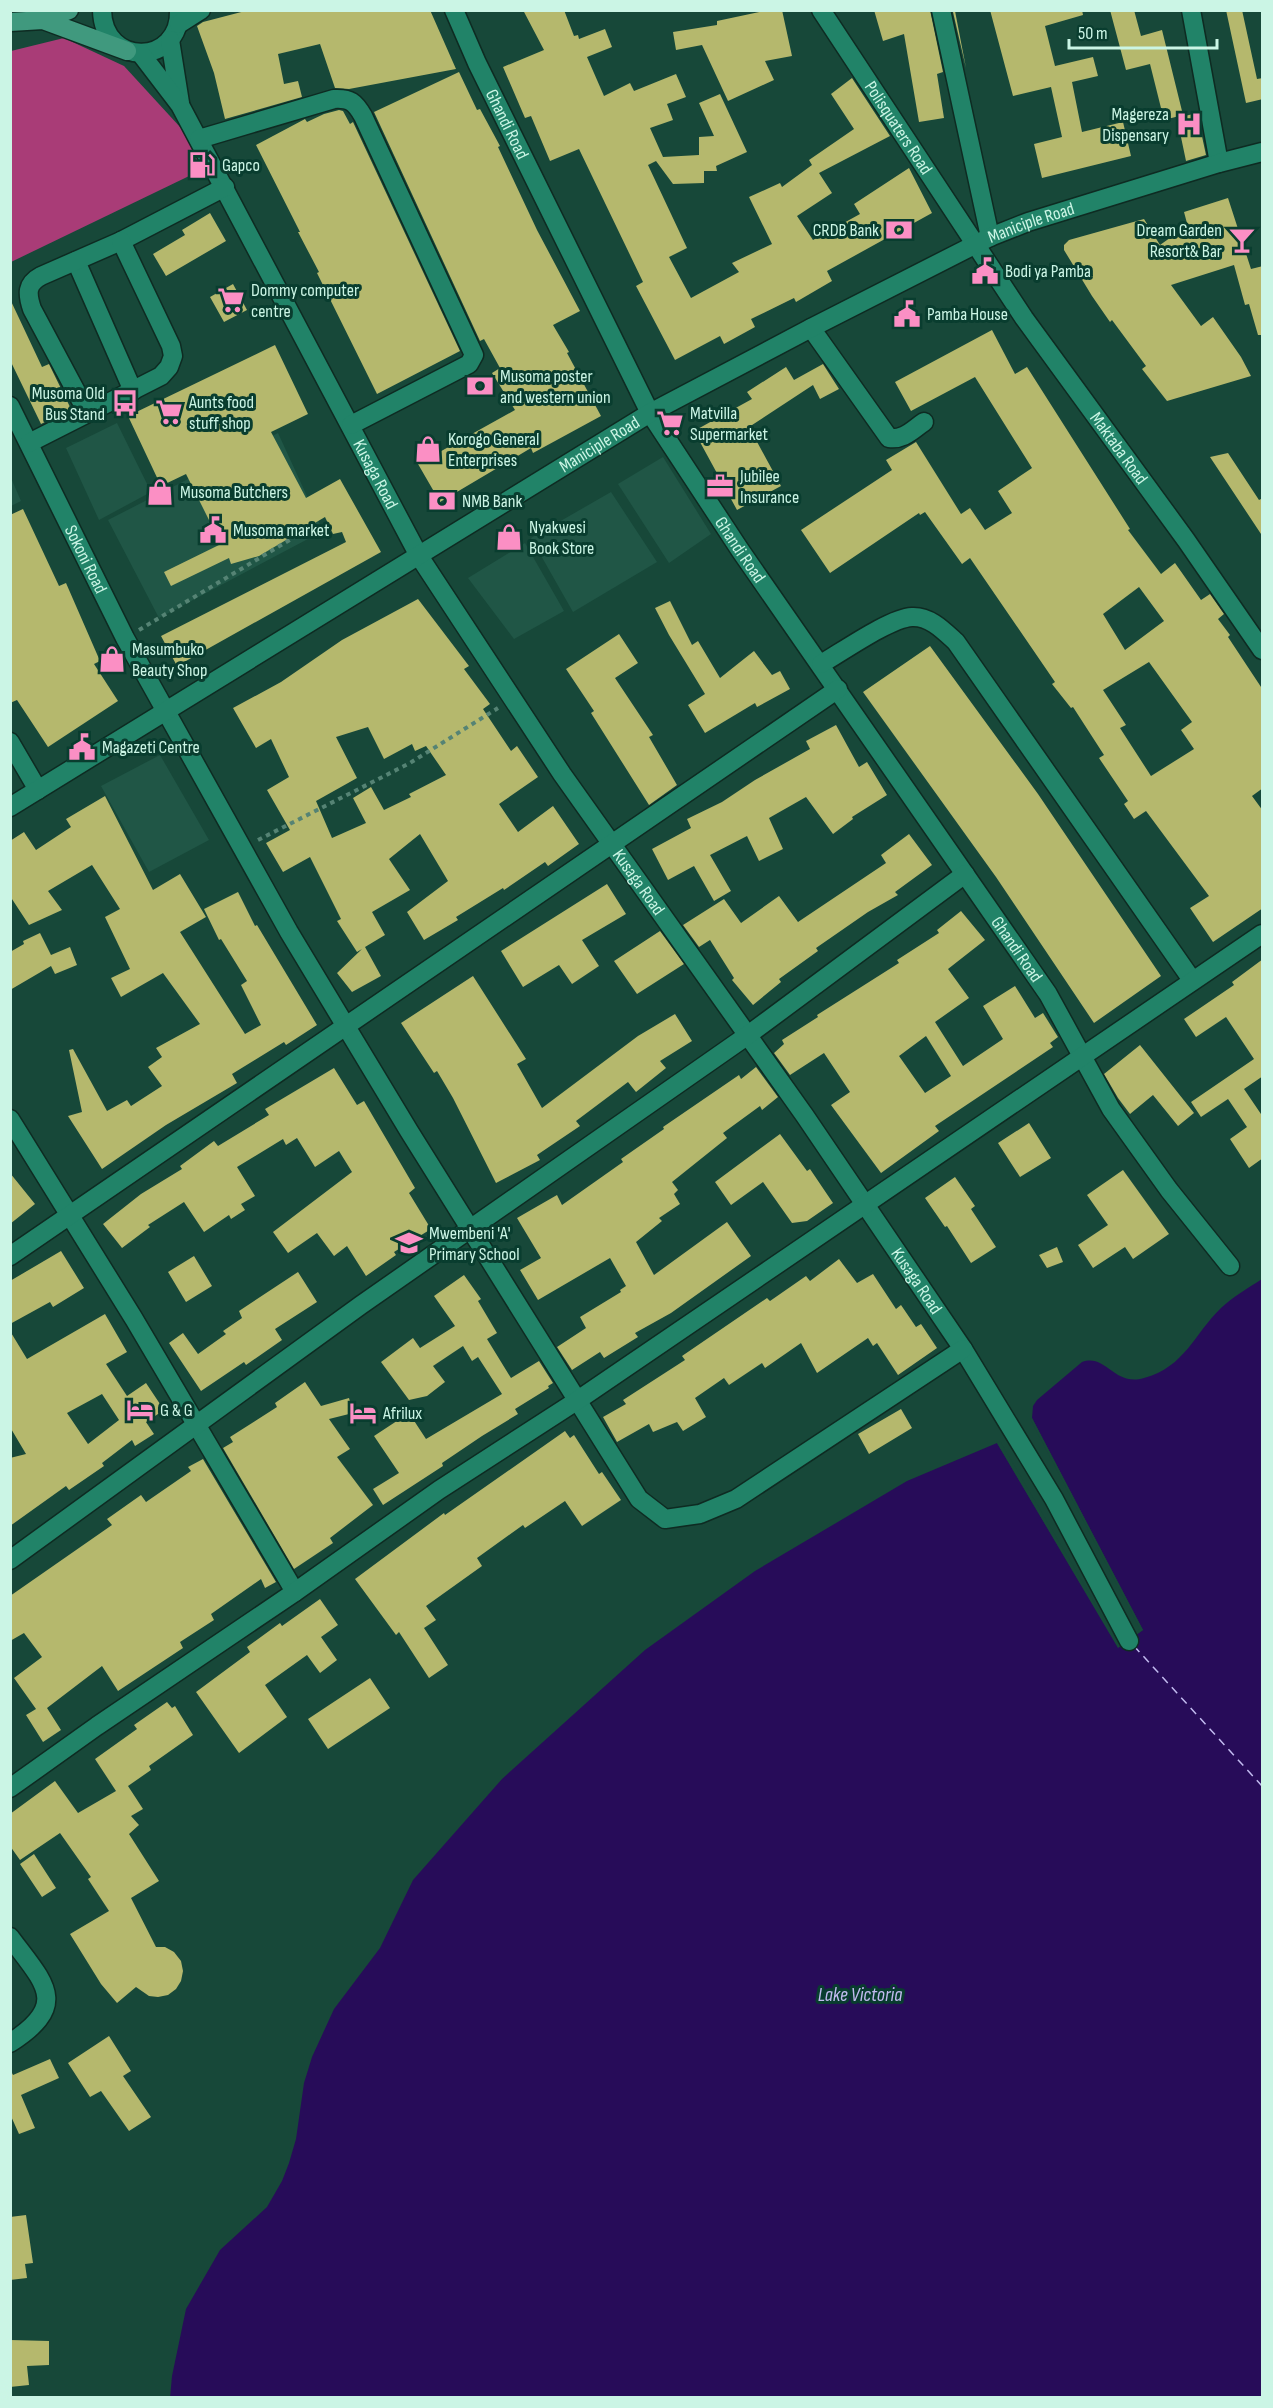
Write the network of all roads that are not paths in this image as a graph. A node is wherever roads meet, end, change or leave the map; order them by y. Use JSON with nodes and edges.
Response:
{"nodes":[{"id":1,"x":69,"y":10,"type":"edge"},
{"id":2,"x":102,"y":10,"type":"edge"},
{"id":3,"x":201,"y":10,"type":"edge"},
{"id":4,"x":454,"y":10,"type":"edge"},
{"id":5,"x":821,"y":10,"type":"edge"},
{"id":6,"x":941,"y":10,"type":"edge"},
{"id":7,"x":1191,"y":10,"type":"edge"},
{"id":8,"x":179,"y":17,"type":"edge"},
{"id":9,"x":43,"y":20,"type":"junction"},
{"id":10,"x":10,"y":22,"type":"edge"},
{"id":11,"x":170,"y":40,"type":"junction"},
{"id":12,"x":134,"y":52,"type":"junction"},
{"id":13,"x":180,"y":105,"type":"junction"},
{"id":14,"x":199,"y":139,"type":"junction"},
{"id":15,"x":1263,"y":152,"type":"edge"},
{"id":16,"x":1219,"y":163,"type":"junction"},
{"id":17,"x":225,"y":187,"type":"junction"},
{"id":18,"x":121,"y":241,"type":"junction"},
{"id":19,"x":982,"y":241,"type":"junction"},
{"id":20,"x":76,"y":261,"type":"junction"},
{"id":21,"x":811,"y":328,"type":"junction"},
{"id":22,"x":133,"y":390,"type":"junction"},
{"id":23,"x":10,"y":406,"type":"edge"},
{"id":24,"x":87,"y":412,"type":"junction"},
{"id":25,"x":650,"y":413,"type":"junction"},
{"id":26,"x":924,"y":422,"type":"dead end"},
{"id":27,"x":351,"y":426,"type":"junction"},
{"id":28,"x":29,"y":443,"type":"junction"},
{"id":29,"x":419,"y":556,"type":"junction"},
{"id":30,"x":1263,"y":650,"type":"edge"},
{"id":31,"x":821,"y":664,"type":"junction"},
{"id":32,"x":838,"y":689,"type":"junction"},
{"id":33,"x":164,"y":711,"type":"junction"},
{"id":34,"x":10,"y":742,"type":"edge"},
{"id":35,"x":38,"y":790,"type":"junction"},
{"id":36,"x":10,"y":807,"type":"edge"},
{"id":37,"x":613,"y":845,"type":"junction"},
{"id":38,"x":965,"y":874,"type":"junction"},
{"id":39,"x":1263,"y":934,"type":"edge"},
{"id":40,"x":1192,"y":980,"type":"junction"},
{"id":41,"x":345,"y":1025,"type":"junction"},
{"id":42,"x":748,"y":1035,"type":"junction"},
{"id":43,"x":1082,"y":1055,"type":"junction"},
{"id":44,"x":10,"y":1119,"type":"edge"},
{"id":45,"x":866,"y":1205,"type":"junction"},
{"id":46,"x":70,"y":1216,"type":"junction"},
{"id":47,"x":471,"y":1227,"type":"junction"},
{"id":48,"x":10,"y":1256,"type":"edge"},
{"id":49,"x":1230,"y":1266,"type":"dead end"},
{"id":50,"x":963,"y":1349,"type":"junction"},
{"id":51,"x":578,"y":1400,"type":"junction"},
{"id":52,"x":195,"y":1426,"type":"junction"},
{"id":53,"x":10,"y":1560,"type":"edge"},
{"id":54,"x":295,"y":1592,"type":"junction"},
{"id":55,"x":1129,"y":1641,"type":"dead end"},
{"id":56,"x":10,"y":1788,"type":"edge"},
{"id":57,"x":10,"y":1937,"type":"edge"},
{"id":58,"x":10,"y":2043,"type":"edge"}],
"edges":[{"from":1,"to":9,"type":"main road"},
{"from":2,"to":12,"type":"street"},
{"from":3,"to":8,"type":"street"},
{"from":4,"to":25,"type":"street","name":"Ghandi Road"},
{"from":5,"to":19,"type":"street","name":"Polisquaters Road"},
{"from":6,"to":19,"type":"street"},
{"from":7,"to":16,"type":"street"},
{"from":8,"to":11,"type":"street"},
{"from":9,"to":10,"type":"main road"},
{"from":9,"to":12,"type":"main road"},
{"from":11,"to":12,"type":"street"},
{"from":11,"to":13,"type":"street"},
{"from":12,"to":13,"type":"street"},
{"from":13,"to":14,"type":"street","name":"Kusaga Road"},
{"from":14,"to":17,"type":"street","name":"Kusaga Road"},
{"from":14,"to":27,"type":"street"},
{"from":15,"to":16,"type":"street","name":"Maniciple Road"},
{"from":16,"to":19,"type":"street","name":"Maniciple Road"},
{"from":17,"to":18,"type":"street"},
{"from":17,"to":27,"type":"street","name":"Kusaga Road"},
{"from":18,"to":20,"type":"street"},
{"from":18,"to":22,"type":"street"},
{"from":19,"to":21,"type":"street","name":"Maniciple Road"},
{"from":19,"to":30,"type":"street","name":"Maktaba Road"},
{"from":20,"to":22,"type":"street"},
{"from":20,"to":24,"type":"street"},
{"from":21,"to":25,"type":"street","name":"Maniciple Road"},
{"from":21,"to":26,"type":"street"},
{"from":22,"to":24,"type":"street"},
{"from":23,"to":28,"type":"street","name":"Sokoni Road"},
{"from":24,"to":28,"type":"street"},
{"from":25,"to":29,"type":"street","name":"Maniciple Road"},
{"from":25,"to":31,"type":"street","name":"Ghandi Road"},
{"from":27,"to":29,"type":"street","name":"Kusaga Road"},
{"from":28,"to":33,"type":"street","name":"Sokoni Road"},
{"from":29,"to":33,"type":"street","name":"Maniciple Road"},
{"from":29,"to":37,"type":"street","name":"Kusaga Road"},
{"from":31,"to":32,"type":"street","name":"Ghandi Road"},
{"from":31,"to":40,"type":"street"},
{"from":32,"to":37,"type":"street"},
{"from":32,"to":38,"type":"street","name":"Ghandi Road"},
{"from":33,"to":35,"type":"street","name":"Maniciple Road"},
{"from":33,"to":41,"type":"street","name":"Sokoni Road"},
{"from":34,"to":35,"type":"street"},
{"from":35,"to":36,"type":"street","name":"Maniciple Road"},
{"from":37,"to":41,"type":"street"},
{"from":37,"to":42,"type":"street","name":"Kusaga Road"},
{"from":38,"to":42,"type":"street"},
{"from":38,"to":43,"type":"street","name":"Ghandi Road"},
{"from":39,"to":40,"type":"street"},
{"from":40,"to":43,"type":"street"},
{"from":41,"to":46,"type":"street"},
{"from":41,"to":47,"type":"street","name":"Sokoni Road"},
{"from":42,"to":45,"type":"street","name":"Kusaga Road"},
{"from":42,"to":47,"type":"street"},
{"from":43,"to":45,"type":"street"},
{"from":43,"to":49,"type":"street","name":"Ghandi Road"},
{"from":44,"to":46,"type":"street"},
{"from":45,"to":50,"type":"street","name":"Kusaga Road"},
{"from":45,"to":51,"type":"street"},
{"from":46,"to":48,"type":"street"},
{"from":46,"to":52,"type":"street"},
{"from":47,"to":51,"type":"street","name":"Sokoni Road"},
{"from":47,"to":52,"type":"street"},
{"from":50,"to":51,"type":"street","name":"Sokoni Road"},
{"from":50,"to":55,"type":"street","name":"Kusaga Road"},
{"from":51,"to":54,"type":"street"},
{"from":52,"to":53,"type":"street"},
{"from":52,"to":54,"type":"street"},
{"from":54,"to":56,"type":"street"},
{"from":57,"to":58,"type":"street"}]}
